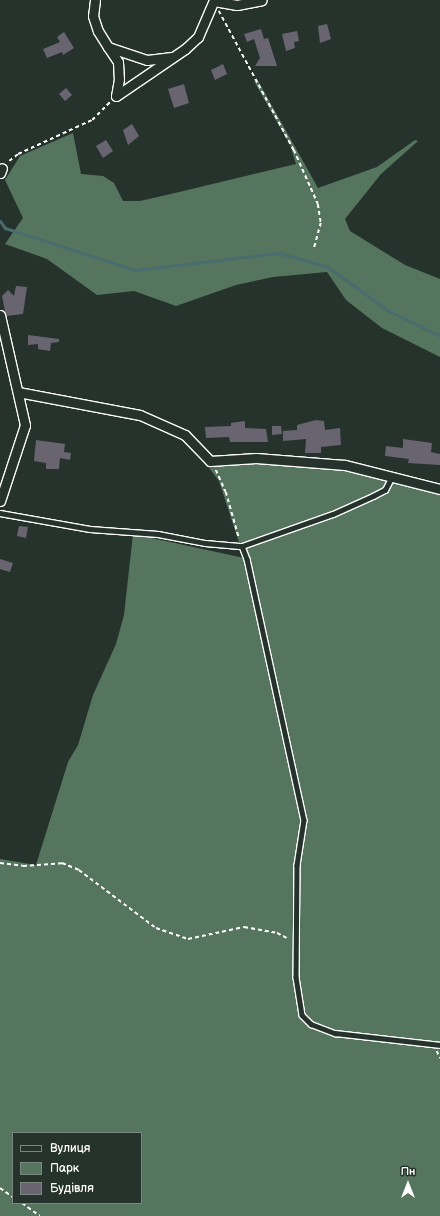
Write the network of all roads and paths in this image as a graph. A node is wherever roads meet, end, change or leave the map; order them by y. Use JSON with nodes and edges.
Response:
{"nodes":[{"id":1,"x":95,"y":0,"type":"edge"},
{"id":2,"x":214,"y":0,"type":"edge"},
{"id":3,"x":262,"y":0,"type":"edge"},
{"id":4,"x":108,"y":47,"type":"junction"},
{"id":5,"x":175,"y":57,"type":"junction"},
{"id":6,"x":116,"y":96,"type":"junction"},
{"id":7,"x":1,"y":170,"type":"edge"},
{"id":8,"x":314,"y":249,"type":"dead end"},
{"id":9,"x":0,"y":315,"type":"edge"},
{"id":10,"x":18,"y":392,"type":"junction"},
{"id":11,"x":210,"y":461,"type":"junction"},
{"id":12,"x":391,"y":478,"type":"junction"},
{"id":13,"x":440,"y":489,"type":"edge"},
{"id":14,"x":0,"y":501,"type":"edge"},
{"id":15,"x":0,"y":513,"type":"edge"},
{"id":16,"x":242,"y":546,"type":"junction"},
{"id":17,"x":0,"y":863,"type":"edge"},
{"id":18,"x":296,"y":943,"type":"junction"},
{"id":19,"x":440,"y":1045,"type":"edge"},
{"id":20,"x":0,"y":1188,"type":"edge"},
{"id":21,"x":12,"y":1196,"type":"edge"},
{"id":22,"x":23,"y":1204,"type":"edge"},
{"id":23,"x":40,"y":1216,"type":"edge"}],
"edges":[{"from":1,"to":4,"type":"street"},
{"from":2,"to":3,"type":"street"},
{"from":2,"to":5,"type":"street"},
{"from":2,"to":8,"type":"path"},
{"from":4,"to":5,"type":"street"},
{"from":4,"to":6,"type":"street"},
{"from":5,"to":6,"type":"street"},
{"from":6,"to":7,"type":"path"},
{"from":9,"to":10,"type":"street"},
{"from":10,"to":11,"type":"street"},
{"from":10,"to":14,"type":"street"},
{"from":11,"to":12,"type":"street"},
{"from":11,"to":16,"type":"path"},
{"from":12,"to":13,"type":"street"},
{"from":12,"to":16,"type":"lane"},
{"from":15,"to":16,"type":"lane"},
{"from":16,"to":18,"type":"lane"},
{"from":17,"to":18,"type":"path"},
{"from":18,"to":19,"type":"lane"},
{"from":20,"to":21,"type":"path"},
{"from":22,"to":23,"type":"path"}]}
